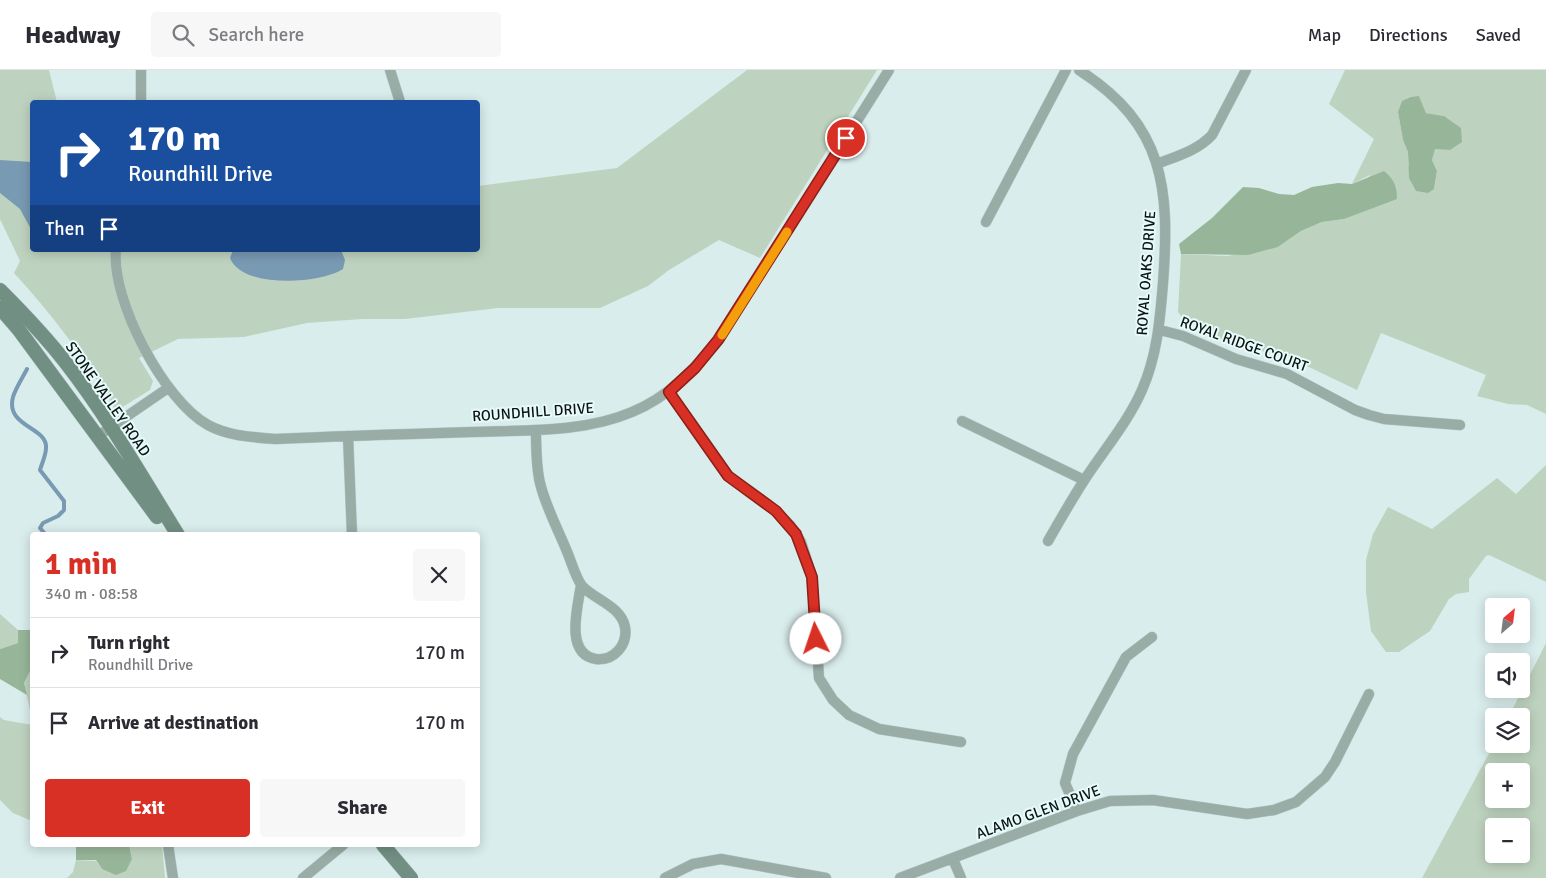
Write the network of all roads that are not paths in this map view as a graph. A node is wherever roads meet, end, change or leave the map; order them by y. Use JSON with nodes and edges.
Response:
{"nodes":[{"id":1,"x":141,"y":70,"type":"edge"},
{"id":2,"x":390,"y":70,"type":"edge"},
{"id":3,"x":889,"y":70,"type":"edge"},
{"id":4,"x":1066,"y":70,"type":"edge"},
{"id":5,"x":1079,"y":70,"type":"edge"},
{"id":6,"x":1246,"y":70,"type":"edge"},
{"id":7,"x":141,"y":100,"type":"edge"},
{"id":8,"x":399,"y":100,"type":"edge"},
{"id":9,"x":1157,"y":164,"type":"junction"},
{"id":10,"x":986,"y":222,"type":"dead end"},
{"id":11,"x":116,"y":252,"type":"edge"},
{"id":12,"x":0,"y":290,"type":"edge"},
{"id":13,"x":0,"y":308,"type":"edge"},
{"id":14,"x":1160,"y":330,"type":"junction"},
{"id":15,"x":168,"y":388,"type":"junction"},
{"id":16,"x":669,"y":392,"type":"junction"},
{"id":17,"x":962,"y":421,"type":"dead end"},
{"id":18,"x":1460,"y":425,"type":"dead end"},
{"id":19,"x":112,"y":428,"type":"junction"},
{"id":20,"x":536,"y":430,"type":"junction"},
{"id":21,"x":98,"y":436,"type":"junction"},
{"id":22,"x":348,"y":436,"type":"junction"},
{"id":23,"x":1084,"y":480,"type":"junction"},
{"id":24,"x":168,"y":532,"type":"edge"},
{"id":25,"x":176,"y":532,"type":"edge"},
{"id":26,"x":352,"y":532,"type":"edge"},
{"id":27,"x":1048,"y":541,"type":"dead end"},
{"id":28,"x":582,"y":585,"type":"junction"},
{"id":29,"x":1152,"y":637,"type":"dead end"},
{"id":30,"x":1369,"y":694,"type":"dead end"},
{"id":31,"x":962,"y":742,"type":"dead end"},
{"id":32,"x":1077,"y":811,"type":"junction"},
{"id":33,"x":168,"y":847,"type":"edge"},
{"id":34,"x":341,"y":847,"type":"edge"},
{"id":35,"x":386,"y":847,"type":"edge"},
{"id":36,"x":953,"y":859,"type":"junction"},
{"id":37,"x":173,"y":878,"type":"edge"},
{"id":38,"x":303,"y":878,"type":"edge"},
{"id":39,"x":411,"y":878,"type":"edge"},
{"id":40,"x":666,"y":878,"type":"edge"},
{"id":41,"x":826,"y":878,"type":"edge"},
{"id":42,"x":900,"y":878,"type":"edge"},
{"id":43,"x":961,"y":878,"type":"edge"}],
"edges":[{"from":1,"to":7,"type":"street"},
{"from":2,"to":8,"type":"street"},
{"from":3,"to":16,"type":"street","name":"ROUNDHILL DRIVE"},
{"from":4,"to":10,"type":"street"},
{"from":5,"to":9,"type":"street","name":"ROYAL OAKS DRIVE"},
{"from":6,"to":9,"type":"street"},
{"from":9,"to":14,"type":"street","name":"ROYAL OAKS DRIVE"},
{"from":11,"to":15,"type":"street","name":"ROUNDHILL DRIVE"},
{"from":12,"to":19,"type":"street","name":"STONE VALLEY ROAD"},
{"from":13,"to":21,"type":"street","name":"STONE VALLEY ROAD"},
{"from":14,"to":18,"type":"street","name":"ROYAL RIDGE COURT"},
{"from":14,"to":23,"type":"street","name":"ROYAL OAKS DRIVE"},
{"from":15,"to":19,"type":"street"},
{"from":15,"to":22,"type":"street","name":"ROUNDHILL DRIVE"},
{"from":16,"to":20,"type":"street","name":"ROUNDHILL DRIVE"},
{"from":16,"to":31,"type":"street"},
{"from":17,"to":23,"type":"street"},
{"from":19,"to":21,"type":"street"},
{"from":19,"to":25,"type":"street","name":"STONE VALLEY ROAD"},
{"from":20,"to":22,"type":"street","name":"ROUNDHILL DRIVE"},
{"from":20,"to":28,"type":"street"},
{"from":21,"to":24,"type":"street","name":"STONE VALLEY ROAD"},
{"from":22,"to":26,"type":"street"},
{"from":23,"to":27,"type":"street","name":"ROYAL OAKS DRIVE"},
{"from":28,"to":28,"type":"street"},
{"from":29,"to":32,"type":"street"},
{"from":30,"to":32,"type":"street","name":"ALAMO GLEN DRIVE"},
{"from":32,"to":36,"type":"street","name":"ALAMO GLEN DRIVE"},
{"from":33,"to":37,"type":"street"},
{"from":34,"to":38,"type":"street"},
{"from":35,"to":39,"type":"street"},
{"from":36,"to":42,"type":"street","name":"ALAMO GLEN DRIVE"},
{"from":36,"to":43,"type":"street"},
{"from":40,"to":41,"type":"street"}]}
